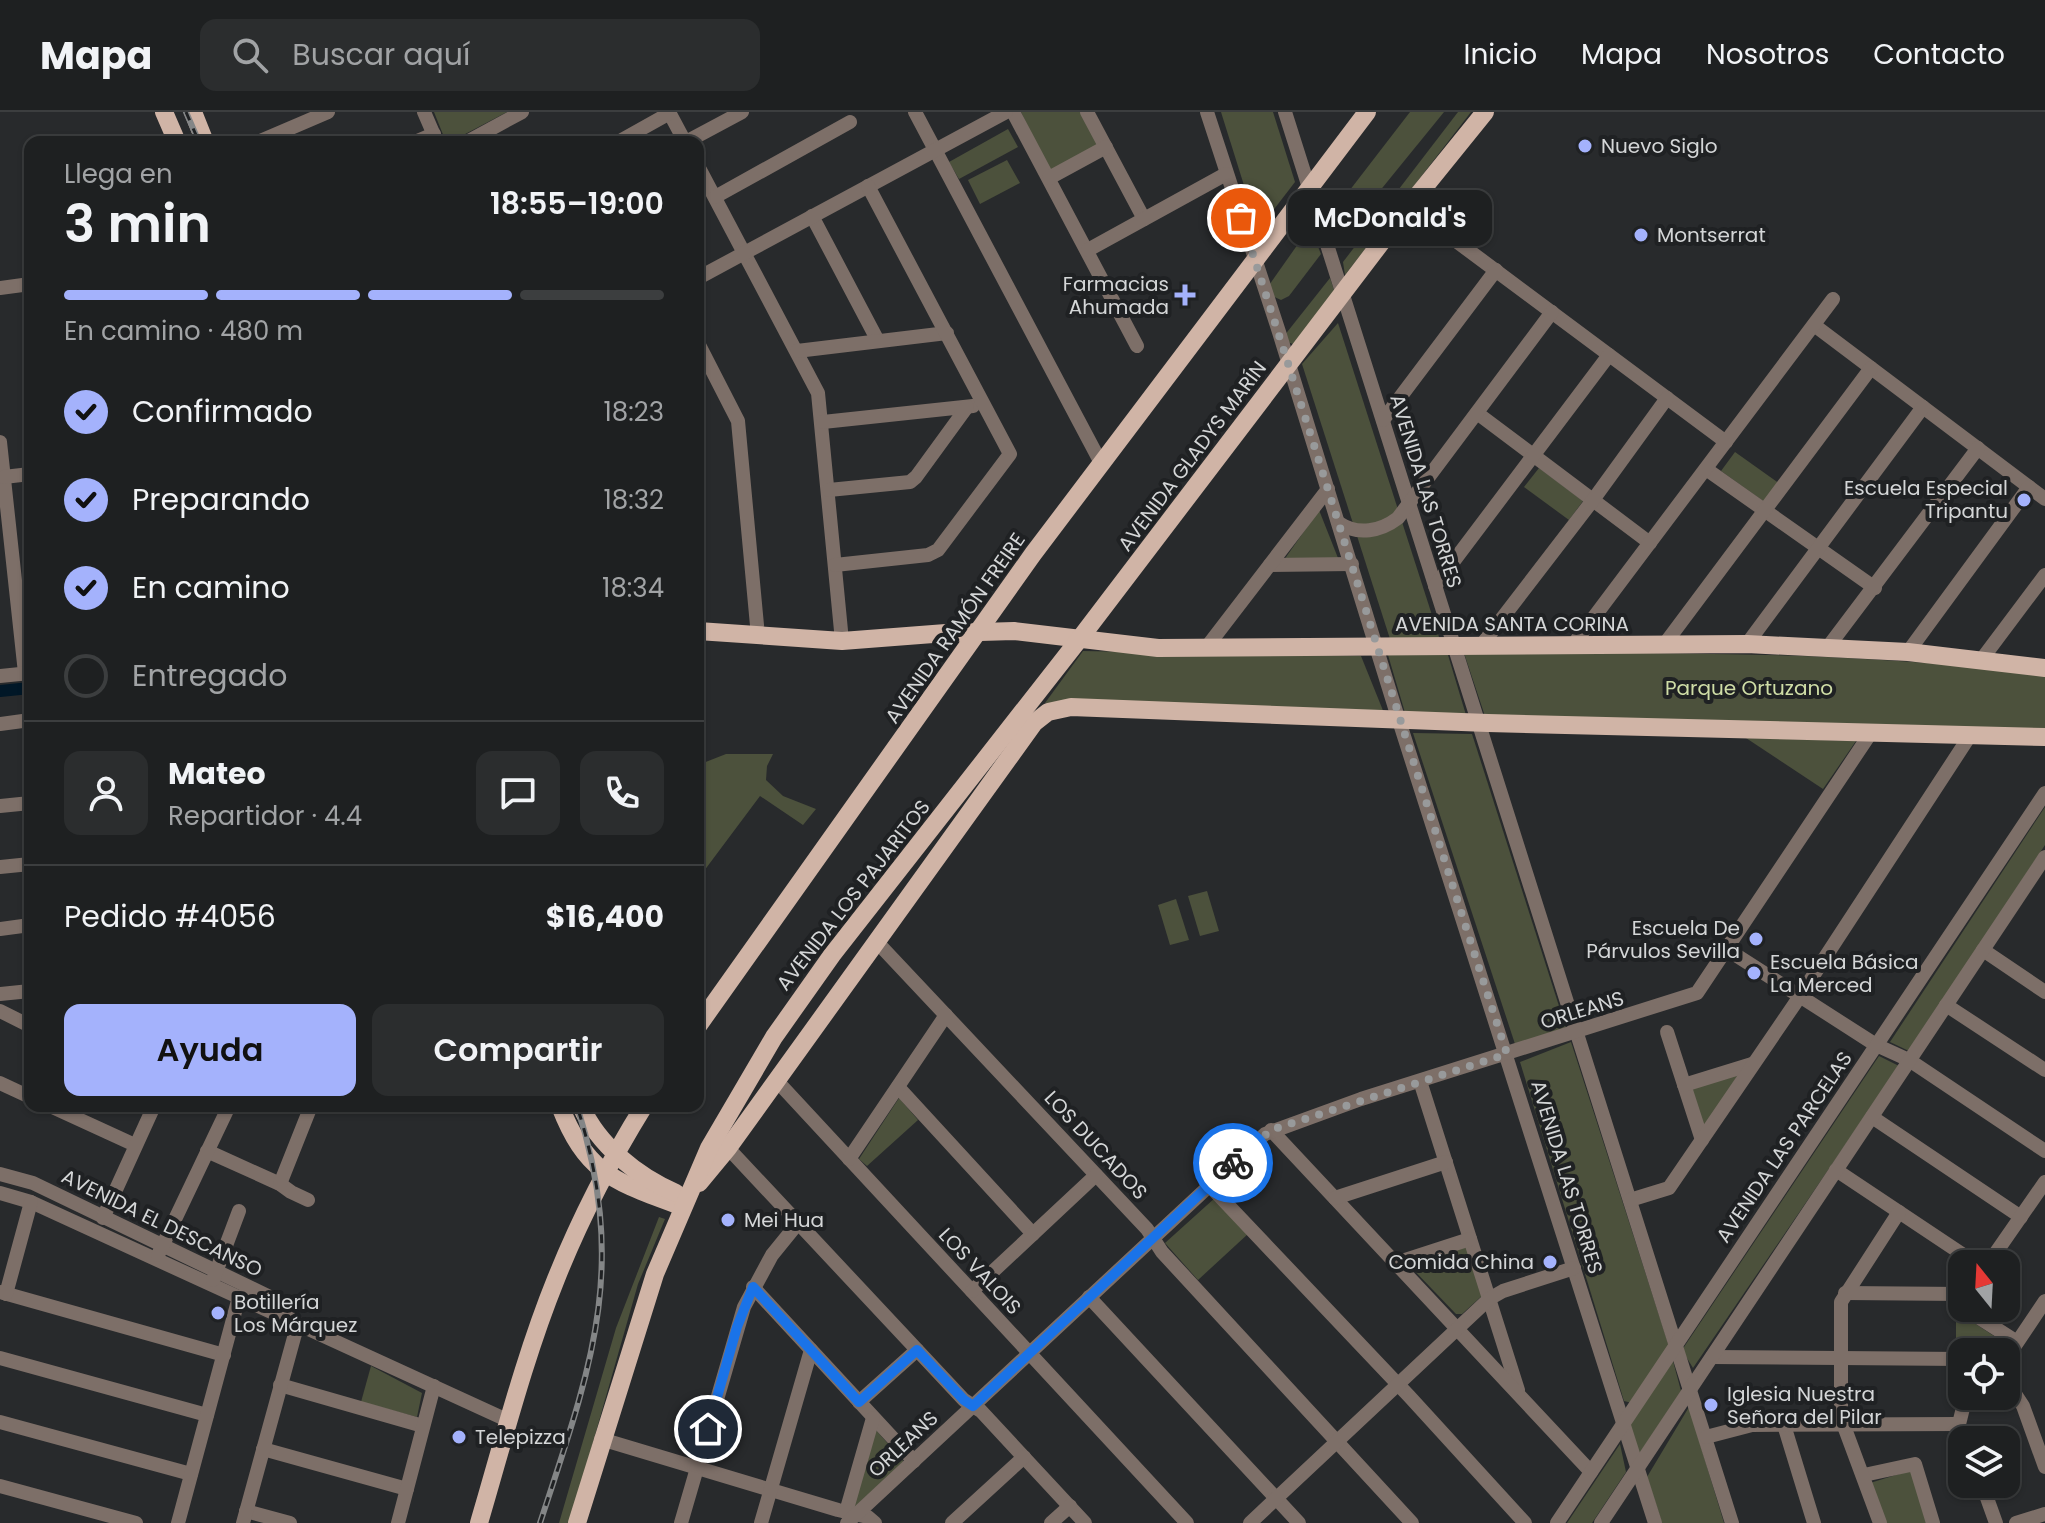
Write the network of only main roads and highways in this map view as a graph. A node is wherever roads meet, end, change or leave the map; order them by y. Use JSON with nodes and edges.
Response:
{"nodes":[{"id":1,"x":164,"y":112,"type":"edge"},
{"id":2,"x":193,"y":112,"type":"edge"},
{"id":3,"x":1367,"y":112,"type":"edge"},
{"id":4,"x":1485,"y":112,"type":"edge"},
{"id":5,"x":174,"y":136,"type":"edge"},
{"id":6,"x":203,"y":136,"type":"edge"},
{"id":7,"x":979,"y":631,"type":"junction"},
{"id":8,"x":704,"y":632,"type":"edge"},
{"id":9,"x":946,"y":633,"type":"junction"},
{"id":10,"x":1081,"y":637,"type":"junction"},
{"id":11,"x":962,"y":656,"type":"junction"},
{"id":12,"x":2045,"y":668,"type":"edge"},
{"id":13,"x":2045,"y":737,"type":"edge"},
{"id":14,"x":704,"y":1018,"type":"edge"},
{"id":15,"x":563,"y":1112,"type":"edge"},
{"id":16,"x":584,"y":1112,"type":"edge"},
{"id":17,"x":640,"y":1112,"type":"edge"},
{"id":18,"x":616,"y":1153,"type":"junction"},
{"id":19,"x":606,"y":1174,"type":"junction"},
{"id":20,"x":684,"y":1202,"type":"junction"},
{"id":21,"x":479,"y":1523,"type":"edge"},
{"id":22,"x":577,"y":1523,"type":"edge"}],
"edges":[{"from":1,"to":5,"type":"main road"},
{"from":2,"to":6,"type":"main road"},
{"from":3,"to":7,"type":"main road","name":"AVENIDA RAMÓN FREIRE"},
{"from":4,"to":10,"type":"main road","name":"AVENIDA GLADYS MARÍN"},
{"from":7,"to":9,"type":"main road","name":"AVENIDA SANTA CORINA"},
{"from":7,"to":10,"type":"main road","name":"AVENIDA SANTA CORINA"},
{"from":7,"to":11,"type":"main road","name":"AVENIDA RAMÓN FREIRE"},
{"from":8,"to":9,"type":"main road","name":"AVENIDA SANTA CORINA"},
{"from":9,"to":11,"type":"main road"},
{"from":10,"to":12,"type":"main road","name":"AVENIDA SANTA CORINA"},
{"from":10,"to":20,"type":"main road","name":"AVENIDA LOS PAJARITOS"},
{"from":11,"to":14,"type":"main road","name":"AVENIDA RAMÓN FREIRE"},
{"from":13,"to":20,"type":"main road","name":"AVENIDA LOS PAJARITOS"},
{"from":15,"to":19,"type":"main road"},
{"from":16,"to":18,"type":"main road"},
{"from":17,"to":18,"type":"main road"},
{"from":18,"to":19,"type":"main road"},
{"from":18,"to":20,"type":"main road"},
{"from":19,"to":20,"type":"main road"},
{"from":19,"to":21,"type":"main road"},
{"from":20,"to":22,"type":"main road","name":"AVENIDA LOS PAJARITOS"}]}
